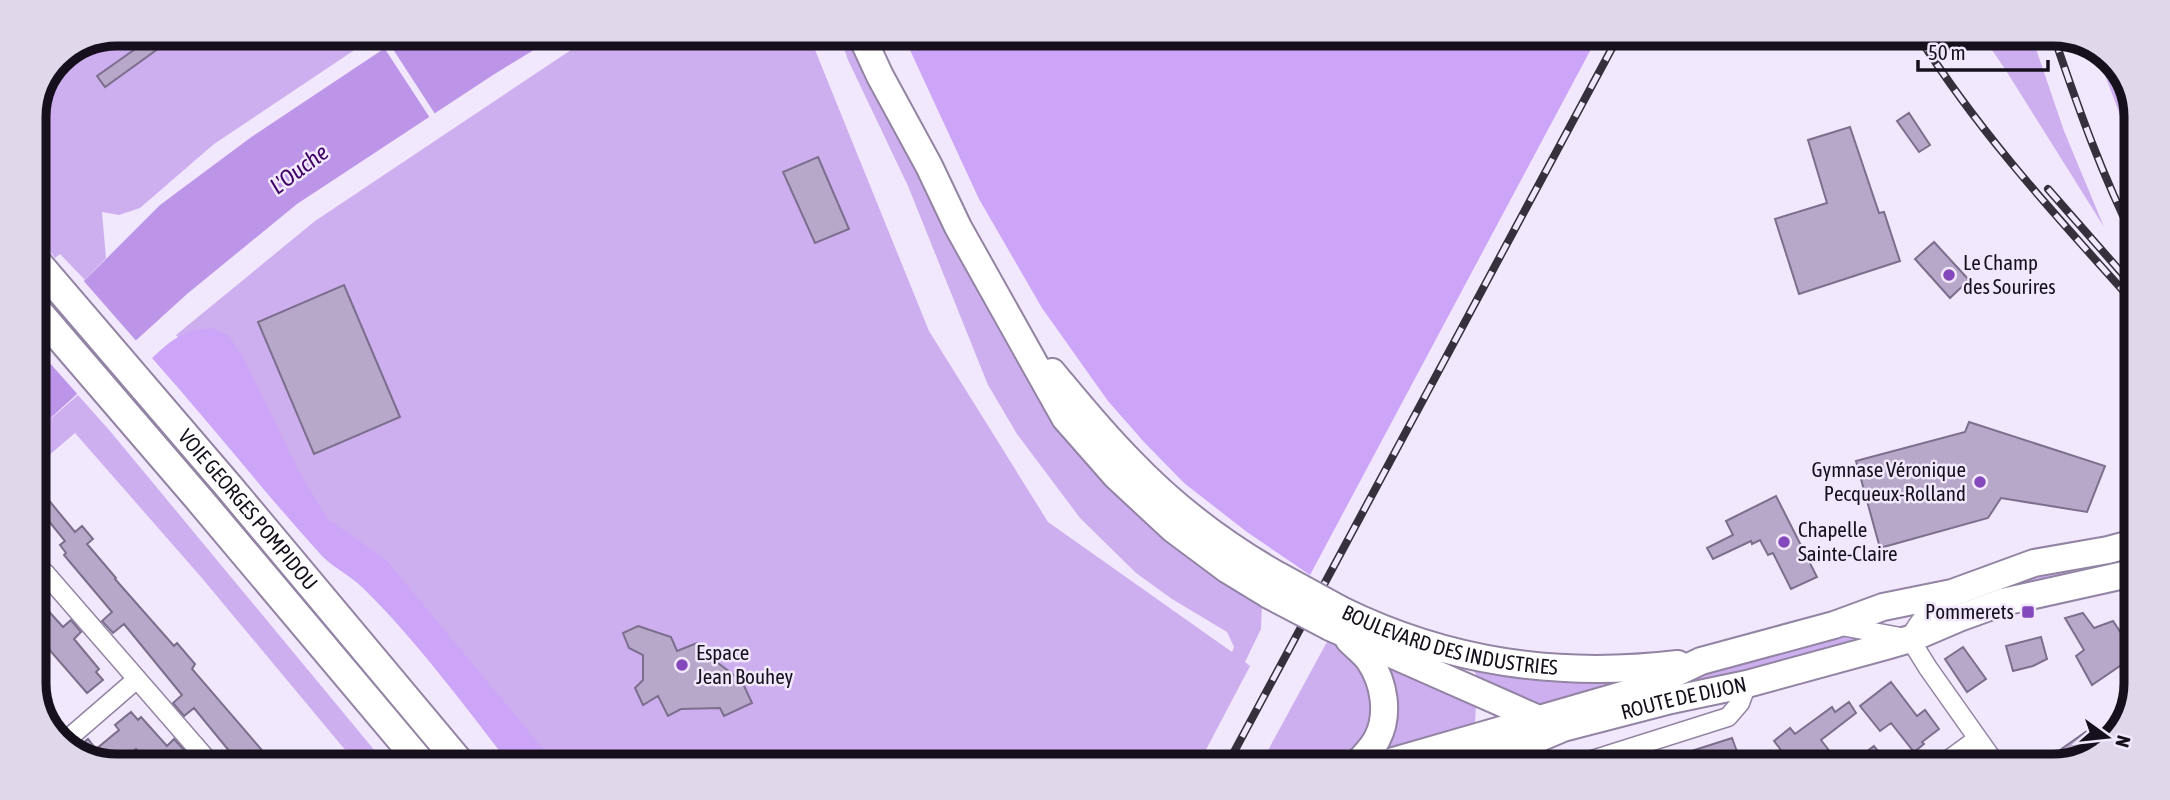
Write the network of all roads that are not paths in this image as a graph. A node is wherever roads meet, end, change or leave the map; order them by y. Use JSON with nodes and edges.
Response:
{"nodes":[{"id":1,"x":866,"y":46,"type":"edge"},
{"id":2,"x":884,"y":46,"type":"edge"},
{"id":3,"x":929,"y":166,"type":"junction"},
{"id":4,"x":46,"y":273,"type":"edge"},
{"id":5,"x":46,"y":321,"type":"edge"},
{"id":6,"x":2124,"y":546,"type":"edge"},
{"id":7,"x":46,"y":574,"type":"edge"},
{"id":8,"x":2124,"y":575,"type":"edge"},
{"id":9,"x":1952,"y":593,"type":"junction"},
{"id":10,"x":1336,"y":619,"type":"junction"},
{"id":11,"x":1834,"y":625,"type":"junction"},
{"id":12,"x":1910,"y":639,"type":"junction"},
{"id":13,"x":1437,"y":648,"type":"junction"},
{"id":14,"x":1701,"y":661,"type":"junction"},
{"id":15,"x":137,"y":678,"type":"junction"},
{"id":16,"x":1748,"y":684,"type":"junction"},
{"id":17,"x":1480,"y":694,"type":"junction"},
{"id":18,"x":1538,"y":719,"type":"junction"},
{"id":19,"x":1563,"y":728,"type":"junction"},
{"id":20,"x":70,"y":737,"type":"edge"},
{"id":21,"x":1476,"y":737,"type":"junction"},
{"id":22,"x":1977,"y":739,"type":"junction"},
{"id":23,"x":202,"y":754,"type":"edge"},
{"id":24,"x":413,"y":754,"type":"edge"},
{"id":25,"x":452,"y":754,"type":"edge"},
{"id":26,"x":1365,"y":754,"type":"edge"},
{"id":27,"x":1418,"y":754,"type":"edge"},
{"id":28,"x":1462,"y":754,"type":"edge"},
{"id":29,"x":1496,"y":754,"type":"edge"},
{"id":30,"x":1611,"y":754,"type":"edge"},
{"id":31,"x":1956,"y":754,"type":"edge"},
{"id":32,"x":1988,"y":754,"type":"edge"}],
"edges":[{"from":1,"to":3,"type":"main road","name":"BOULEVARD DES INDUSTRIES"},
{"from":2,"to":3,"type":"main road","name":"BOULEVARD DES INDUSTRIES"},
{"from":3,"to":10,"type":"main road","name":"BOULEVARD DES INDUSTRIES","bridge":true},
{"from":4,"to":25,"type":"highway","name":"VOIE GEORGES POMPIDOU"},
{"from":5,"to":24,"type":"highway","name":"VOIE GEORGES POMPIDOU"},
{"from":6,"to":9,"type":"main road","name":"ROUTE DE DIJON"},
{"from":7,"to":15,"type":"street"},
{"from":8,"to":12,"type":"main road","name":"ROUTE DE DIJON"},
{"from":9,"to":11,"type":"main road","name":"ROUTE DE DIJON"},
{"from":9,"to":12,"type":"street"},
{"from":10,"to":13,"type":"main road","name":"BOULEVARD DES INDUSTRIES"},
{"from":10,"to":17,"type":"main road","name":"BOULEVARD DES INDUSTRIES"},
{"from":10,"to":26,"type":"main road","name":"BOULEVARD DES INDUSTRIES"},
{"from":11,"to":12,"type":"street","name":"ROUTE DE DIJON"},
{"from":11,"to":14,"type":"main road","name":"ROUTE DE DIJON"},
{"from":12,"to":16,"type":"main road","name":"ROUTE DE DIJON"},
{"from":12,"to":22,"type":"street"},
{"from":13,"to":14,"type":"main road","name":"BOULEVARD DES INDUSTRIES"},
{"from":13,"to":17,"type":"main road"},
{"from":14,"to":18,"type":"main road","name":"ROUTE DE DIJON"},
{"from":15,"to":20,"type":"street"},
{"from":15,"to":23,"type":"street"},
{"from":16,"to":19,"type":"main road","name":"ROUTE DE DIJON"},
{"from":16,"to":30,"type":"street"},
{"from":17,"to":18,"type":"main road","name":"BOULEVARD DES INDUSTRIES"},
{"from":17,"to":21,"type":"main road"},
{"from":18,"to":19,"type":"main road","name":"BOULEVARD DES INDUSTRIES"},
{"from":18,"to":21,"type":"main road","name":"ROUTE DE DIJON"},
{"from":19,"to":29,"type":"main road","name":"ROUTE DE DIJON"},
{"from":21,"to":27,"type":"main road","name":"ROUTE DE DIJON"},
{"from":21,"to":28,"type":"main road","name":"ROUTE DE DIJON"},
{"from":22,"to":31,"type":"street"},
{"from":22,"to":32,"type":"street"}]}
